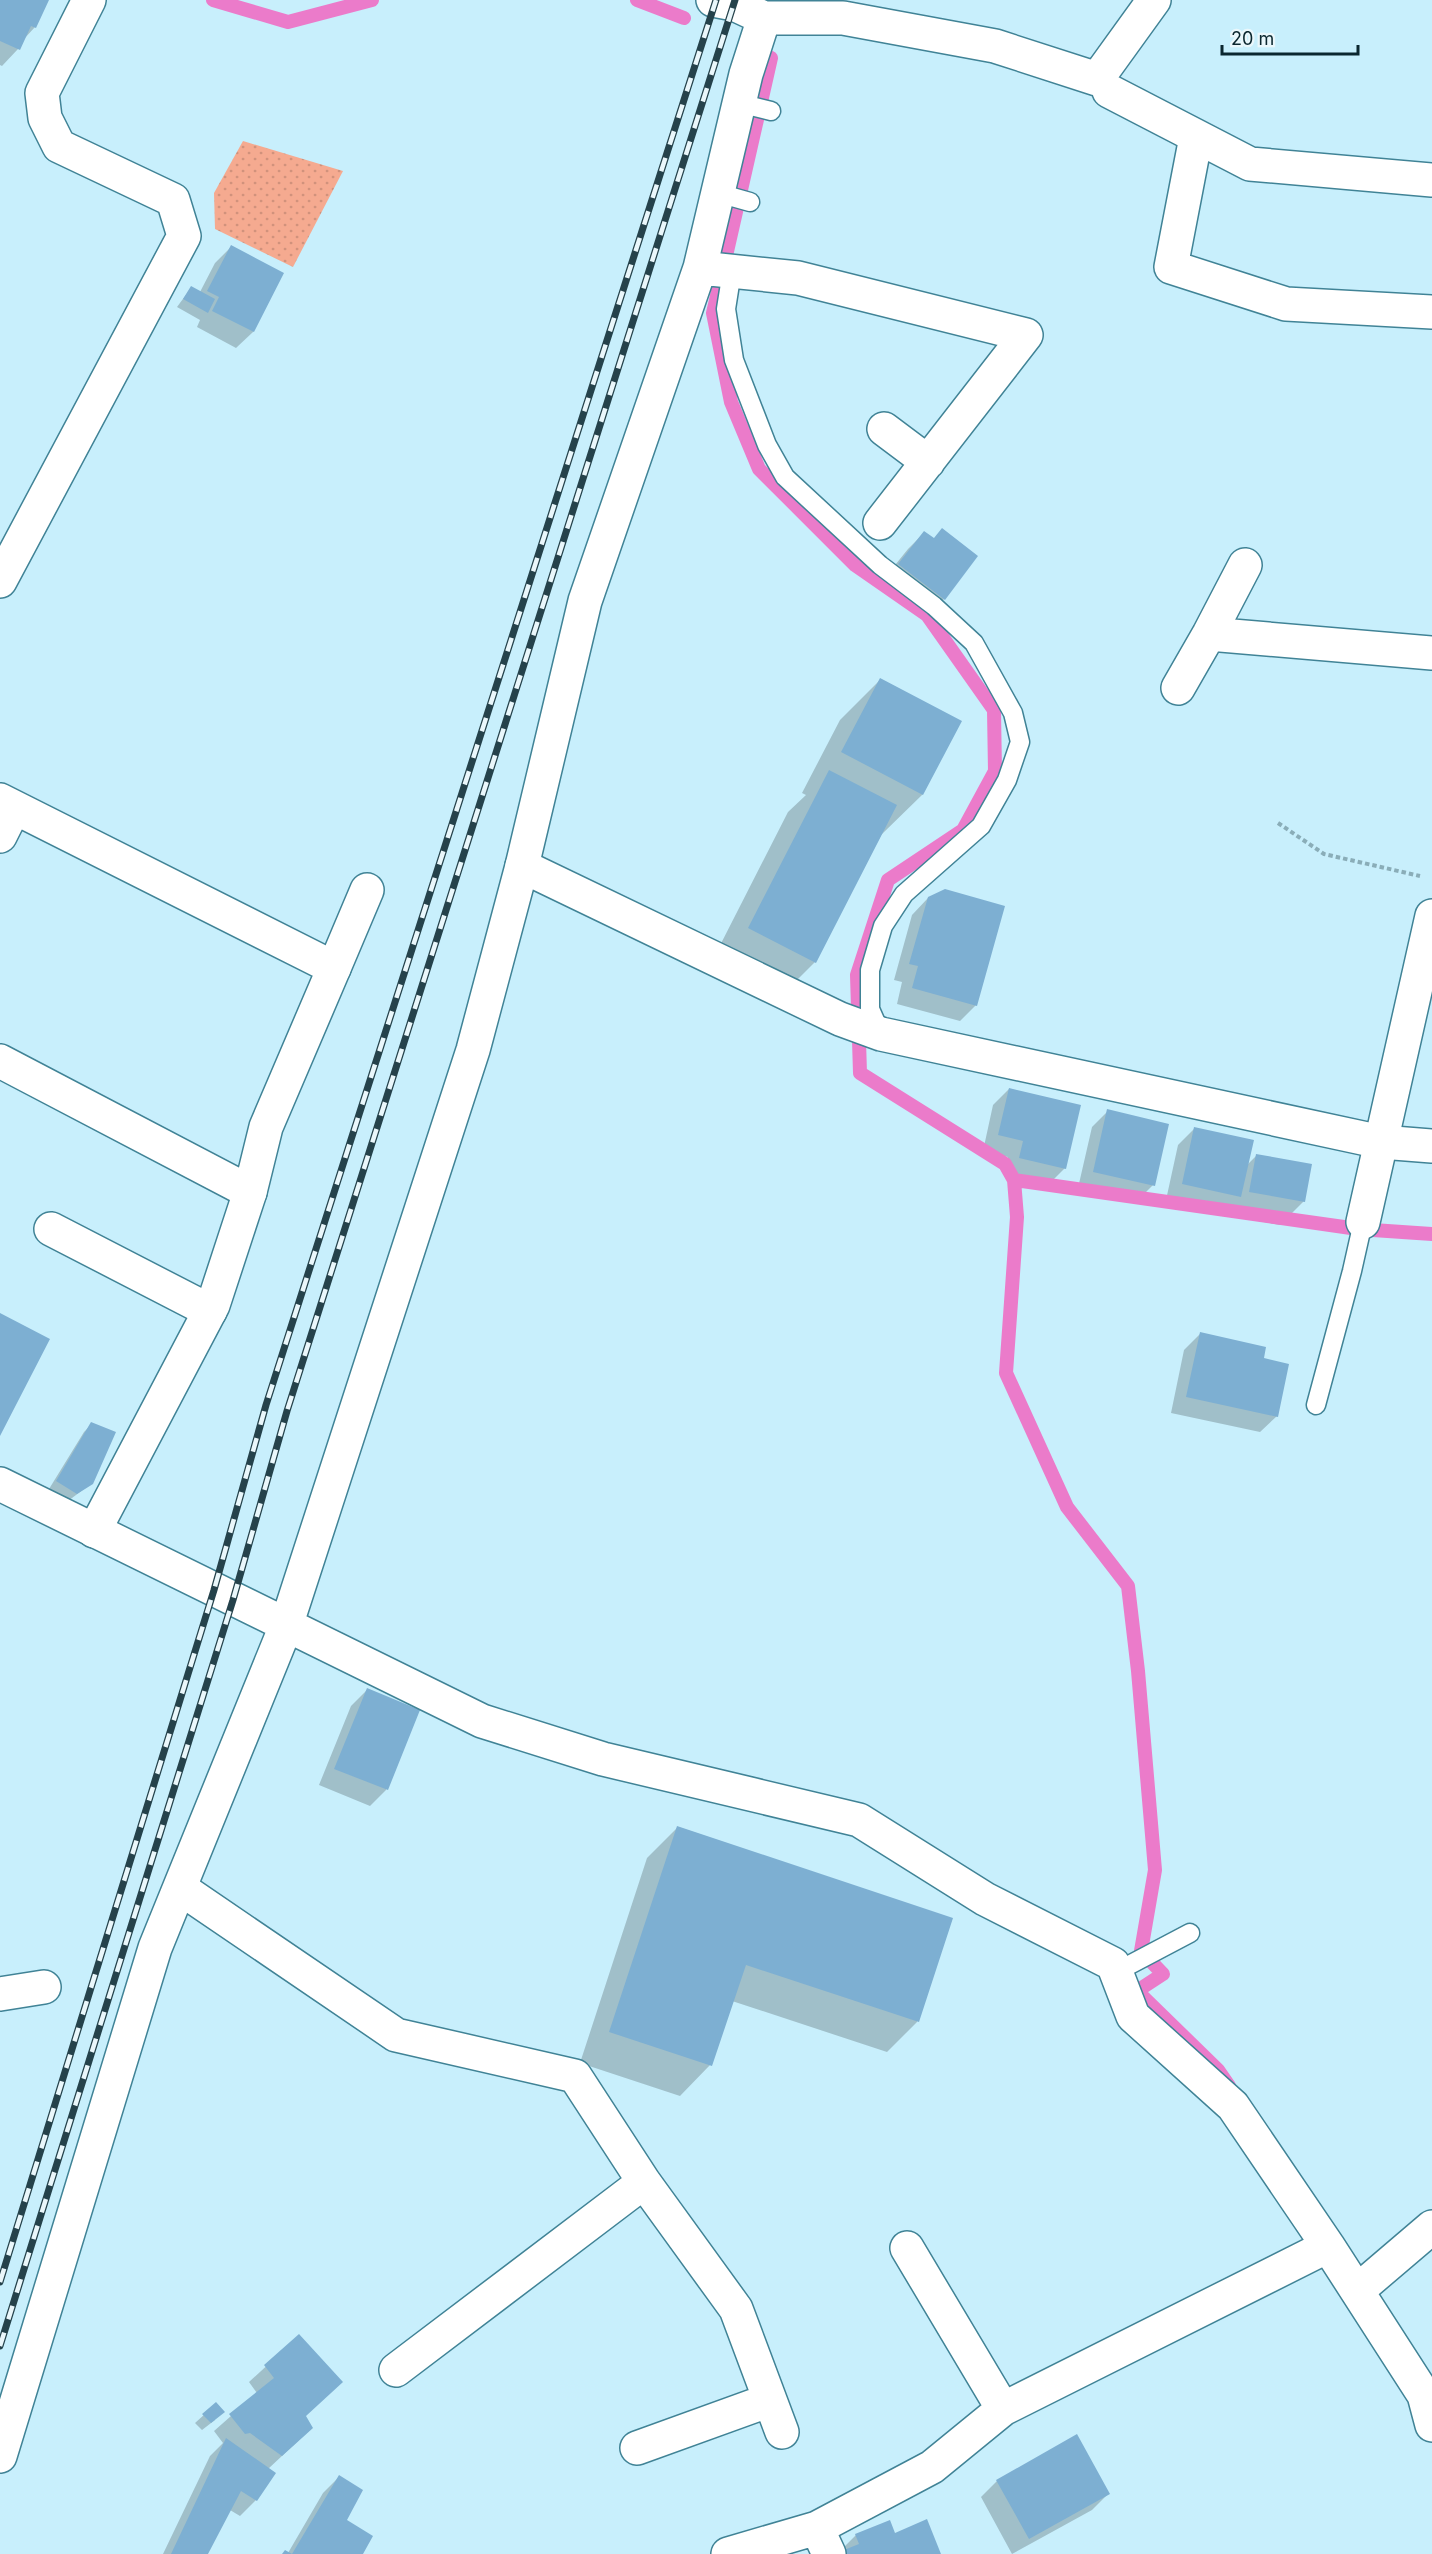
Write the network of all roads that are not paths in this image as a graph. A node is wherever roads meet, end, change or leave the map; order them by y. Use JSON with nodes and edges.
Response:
{"nodes":[{"id":1,"x":89,"y":0,"type":"edge"},
{"id":2,"x":713,"y":0,"type":"edge"},
{"id":3,"x":1154,"y":0,"type":"edge"},
{"id":4,"x":764,"y":18,"type":"junction"},
{"id":5,"x":1109,"y":91,"type":"dead end"},
{"id":6,"x":740,"y":104,"type":"junction"},
{"id":7,"x":771,"y":111,"type":"dead end"},
{"id":8,"x":1196,"y":137,"type":"junction"},
{"id":9,"x":1432,"y":180,"type":"edge"},
{"id":10,"x":718,"y":193,"type":"junction"},
{"id":11,"x":750,"y":202,"type":"dead end"},
{"id":12,"x":720,"y":270,"type":"junction"},
{"id":13,"x":1432,"y":312,"type":"edge"},
{"id":14,"x":884,"y":429,"type":"dead end"},
{"id":15,"x":928,"y":462,"type":"junction"},
{"id":16,"x":880,"y":523,"type":"dead end"},
{"id":17,"x":1245,"y":565,"type":"dead end"},
{"id":18,"x":0,"y":581,"type":"edge"},
{"id":19,"x":1209,"y":634,"type":"junction"},
{"id":20,"x":1432,"y":653,"type":"edge"},
{"id":21,"x":1178,"y":688,"type":"dead end"},
{"id":22,"x":5,"y":814,"type":"edge"},
{"id":23,"x":522,"y":866,"type":"junction"},
{"id":24,"x":367,"y":890,"type":"dead end"},
{"id":25,"x":1432,"y":916,"type":"edge"},
{"id":26,"x":334,"y":968,"type":"junction"},
{"id":27,"x":880,"y":1034,"type":"junction"},
{"id":28,"x":0,"y":1061,"type":"edge"},
{"id":29,"x":1380,"y":1142,"type":"junction"},
{"id":30,"x":1432,"y":1146,"type":"edge"},
{"id":31,"x":250,"y":1192,"type":"junction"},
{"id":32,"x":1363,"y":1222,"type":"joint"},
{"id":33,"x":51,"y":1229,"type":"dead end"},
{"id":34,"x":210,"y":1311,"type":"junction"},
{"id":35,"x":1316,"y":1405,"type":"dead end"},
{"id":36,"x":0,"y":1484,"type":"edge"},
{"id":37,"x":94,"y":1531,"type":"junction"},
{"id":38,"x":286,"y":1626,"type":"junction"},
{"id":39,"x":180,"y":1888,"type":"junction"},
{"id":40,"x":1190,"y":1934,"type":"dead end"},
{"id":41,"x":1121,"y":1970,"type":"junction"},
{"id":42,"x":44,"y":1987,"type":"dead end"},
{"id":43,"x":0,"y":1994,"type":"edge"},
{"id":44,"x":644,"y":2182,"type":"junction"},
{"id":45,"x":1432,"y":2228,"type":"edge"},
{"id":46,"x":1328,"y":2246,"type":"junction"},
{"id":47,"x":907,"y":2248,"type":"dead end"},
{"id":48,"x":1357,"y":2291,"type":"junction"},
{"id":49,"x":396,"y":2370,"type":"dead end"},
{"id":50,"x":770,"y":2400,"type":"junction"},
{"id":51,"x":1003,"y":2409,"type":"junction"},
{"id":52,"x":1432,"y":2425,"type":"edge"},
{"id":53,"x":782,"y":2433,"type":"dead end"},
{"id":54,"x":637,"y":2448,"type":"dead end"},
{"id":55,"x":0,"y":2456,"type":"edge"},
{"id":56,"x":823,"y":2541,"type":"edge"},
{"id":57,"x":728,"y":2554,"type":"edge"}],
"edges":[{"from":1,"to":18,"type":"street"},
{"from":2,"to":4,"type":"street"},
{"from":3,"to":4,"type":"street"},
{"from":4,"to":6,"type":"street"},
{"from":5,"to":8,"type":"street"},
{"from":6,"to":7,"type":"lane"},
{"from":6,"to":10,"type":"street"},
{"from":8,"to":9,"type":"street"},
{"from":8,"to":13,"type":"street"},
{"from":10,"to":11,"type":"lane"},
{"from":10,"to":12,"type":"street"},
{"from":12,"to":15,"type":"street"},
{"from":12,"to":23,"type":"street"},
{"from":12,"to":27,"type":"lane"},
{"from":14,"to":15,"type":"street"},
{"from":15,"to":16,"type":"street"},
{"from":17,"to":19,"type":"street"},
{"from":19,"to":20,"type":"street"},
{"from":19,"to":21,"type":"street"},
{"from":22,"to":26,"type":"street"},
{"from":23,"to":27,"type":"street"},
{"from":23,"to":38,"type":"street"},
{"from":24,"to":26,"type":"street"},
{"from":25,"to":29,"type":"street"},
{"from":26,"to":31,"type":"street"},
{"from":27,"to":29,"type":"street"},
{"from":28,"to":31,"type":"street"},
{"from":29,"to":30,"type":"street"},
{"from":29,"to":32,"type":"street"},
{"from":31,"to":34,"type":"street"},
{"from":32,"to":35,"type":"lane"},
{"from":33,"to":34,"type":"street"},
{"from":34,"to":37,"type":"street"},
{"from":36,"to":37,"type":"street"},
{"from":37,"to":38,"type":"street"},
{"from":38,"to":39,"type":"street"},
{"from":38,"to":41,"type":"street"},
{"from":39,"to":44,"type":"street"},
{"from":39,"to":55,"type":"street"},
{"from":40,"to":41,"type":"lane"},
{"from":41,"to":46,"type":"street"},
{"from":42,"to":43,"type":"street"},
{"from":44,"to":49,"type":"street"},
{"from":44,"to":50,"type":"street"},
{"from":45,"to":48,"type":"street"},
{"from":46,"to":48,"type":"street"},
{"from":46,"to":51,"type":"street"},
{"from":47,"to":51,"type":"street"},
{"from":48,"to":52,"type":"street"},
{"from":50,"to":53,"type":"street"},
{"from":50,"to":54,"type":"street"},
{"from":51,"to":56,"type":"street"},
{"from":56,"to":57,"type":"street"}]}
